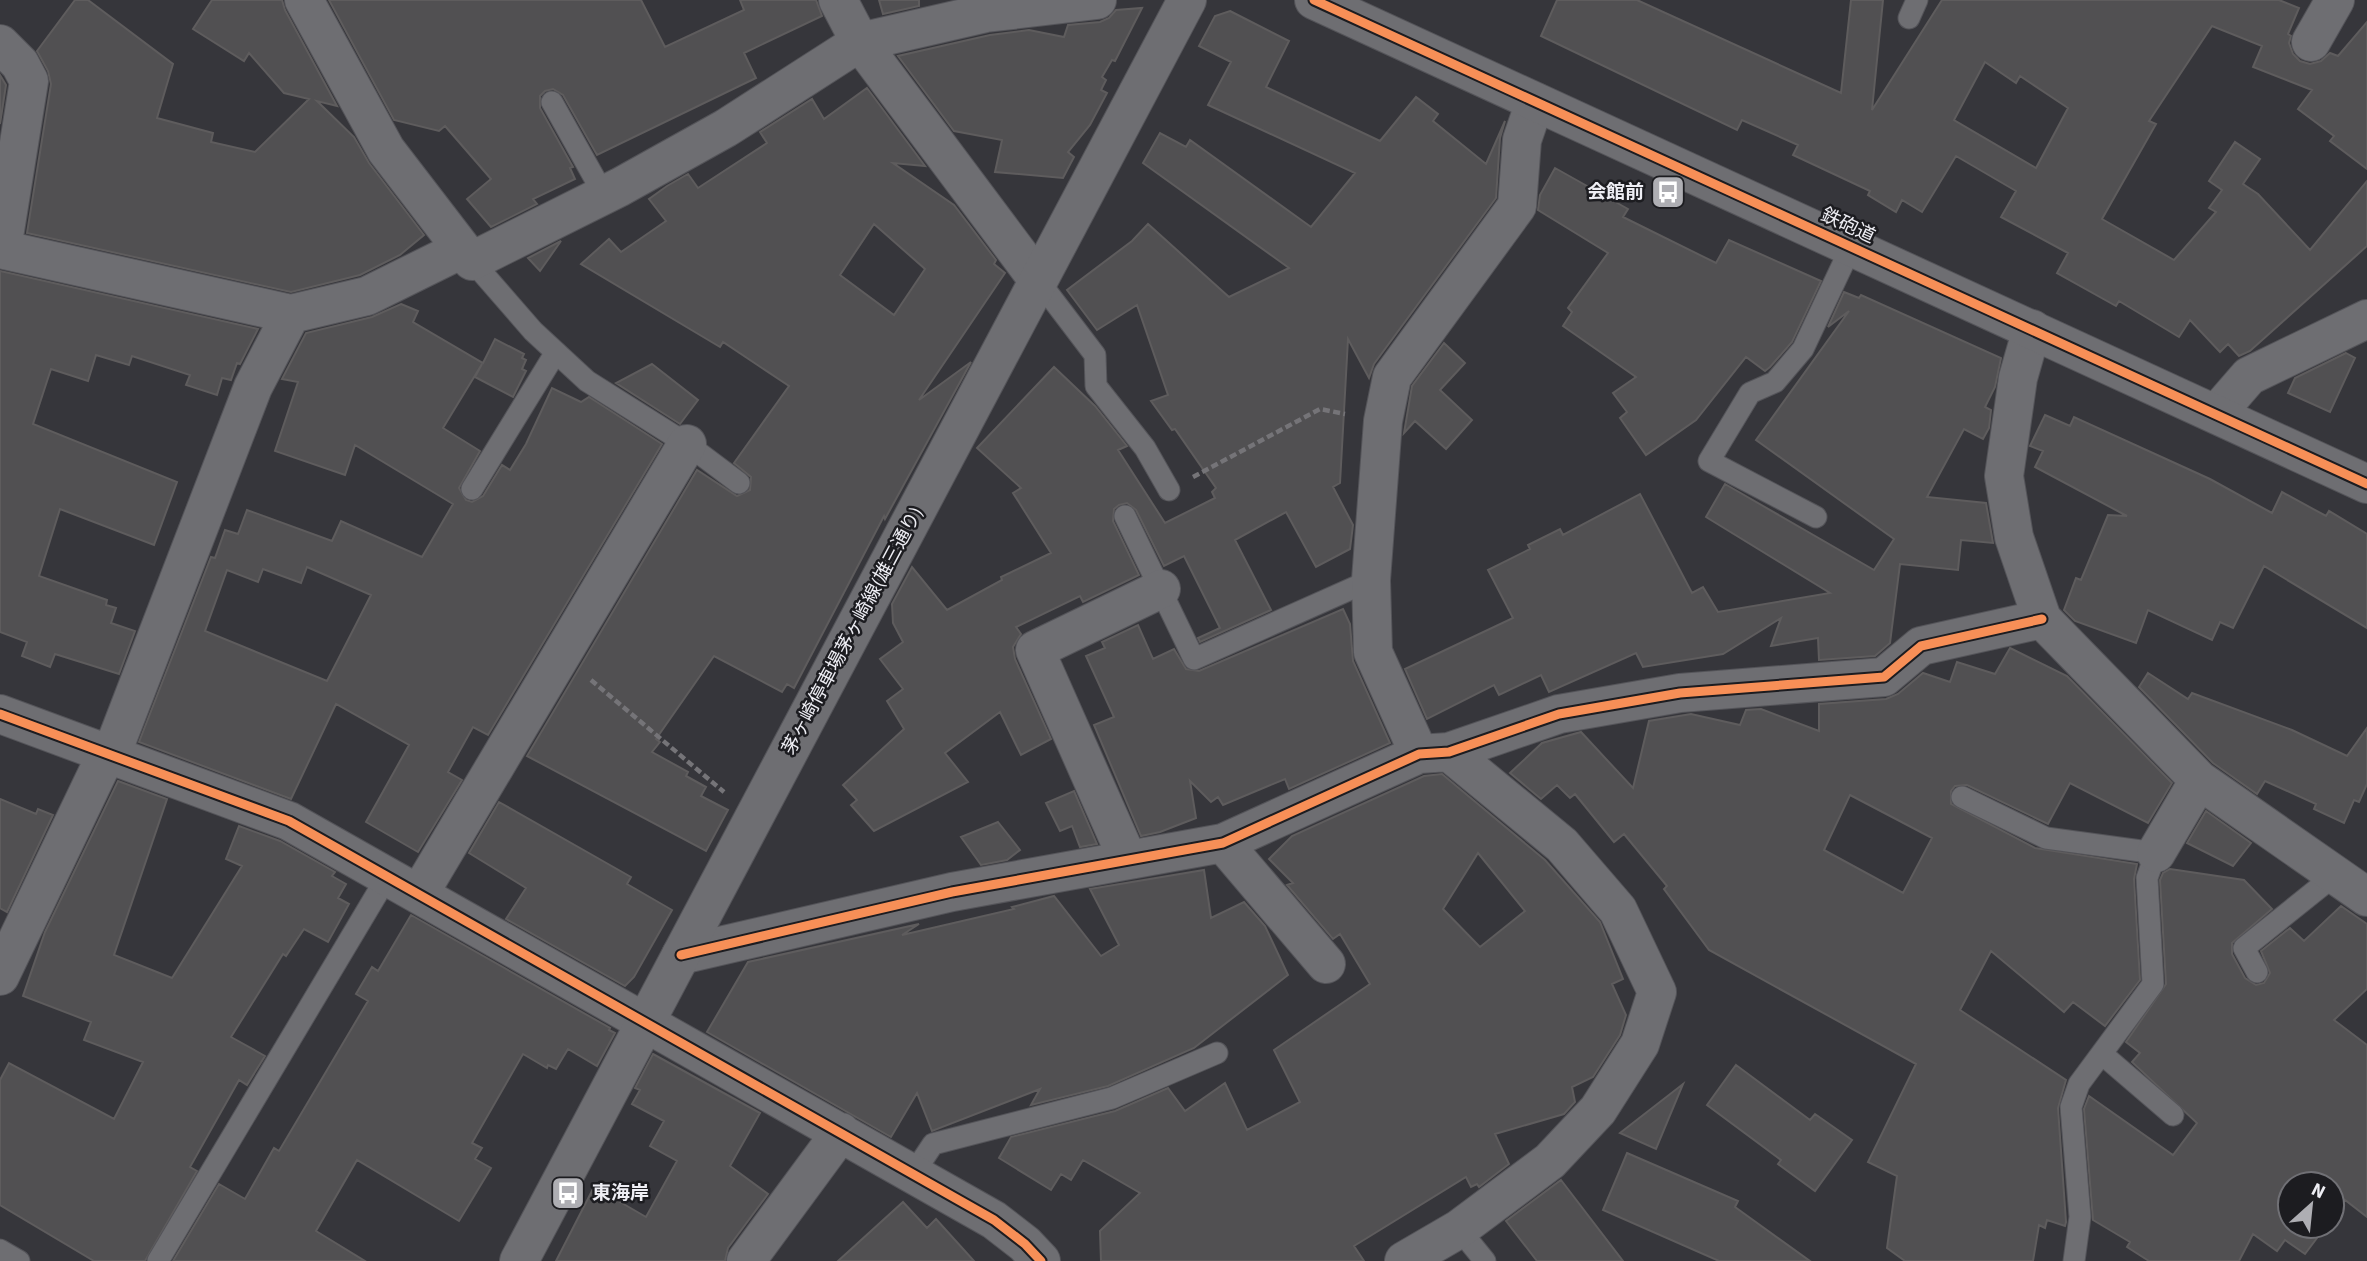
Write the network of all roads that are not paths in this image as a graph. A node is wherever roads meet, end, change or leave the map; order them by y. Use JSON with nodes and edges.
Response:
{"nodes":[{"id":1,"x":304,"y":0,"type":"edge"},
{"id":2,"x":838,"y":0,"type":"edge"},
{"id":3,"x":1097,"y":0,"type":"edge"},
{"id":4,"x":1187,"y":0,"type":"edge"},
{"id":5,"x":1314,"y":0,"type":"edge"},
{"id":6,"x":2335,"y":0,"type":"edge"},
{"id":7,"x":860,"y":42,"type":"junction"},
{"id":8,"x":2311,"y":42,"type":"dead end"},
{"id":9,"x":0,"y":44,"type":"edge"},
{"id":10,"x":552,"y":102,"type":"dead end"},
{"id":11,"x":1535,"y":102,"type":"junction"},
{"id":12,"x":604,"y":195,"type":"junction"},
{"id":13,"x":1851,"y":247,"type":"junction"},
{"id":14,"x":1,"y":251,"type":"edge"},
{"id":15,"x":467,"y":255,"type":"junction"},
{"id":16,"x":1038,"y":280,"type":"junction"},
{"id":17,"x":292,"y":314,"type":"junction"},
{"id":18,"x":2367,"y":319,"type":"edge"},
{"id":19,"x":2032,"y":329,"type":"junction"},
{"id":20,"x":556,"y":352,"type":"junction"},
{"id":21,"x":2216,"y":414,"type":"junction"},
{"id":22,"x":687,"y":443,"type":"junction"},
{"id":23,"x":739,"y":482,"type":"dead end"},
{"id":24,"x":2367,"y":484,"type":"edge"},
{"id":25,"x":472,"y":489,"type":"dead end"},
{"id":26,"x":1169,"y":490,"type":"road end"},
{"id":27,"x":1125,"y":516,"type":"dead end"},
{"id":28,"x":1816,"y":517,"type":"dead end"},
{"id":29,"x":1371,"y":580,"type":"junction"},
{"id":30,"x":1161,"y":589,"type":"junction"},
{"id":31,"x":2042,"y":619,"type":"junction"},
{"id":32,"x":0,"y":714,"type":"edge"},
{"id":33,"x":107,"y":753,"type":"junction"},
{"id":34,"x":1434,"y":753,"type":"junction"},
{"id":35,"x":2199,"y":780,"type":"junction"},
{"id":36,"x":1962,"y":797,"type":"dead end"},
{"id":37,"x":1223,"y":843,"type":"junction"},
{"id":38,"x":2156,"y":853,"type":"junction"},
{"id":39,"x":1128,"y":860,"type":"junction"},
{"id":40,"x":2335,"y":875,"type":"junction"},
{"id":41,"x":403,"y":885,"type":"junction"},
{"id":42,"x":2367,"y":897,"type":"edge"},
{"id":43,"x":681,"y":956,"type":"junction"},
{"id":44,"x":1326,"y":964,"type":"dead end"},
{"id":45,"x":2257,"y":972,"type":"dead end"},
{"id":46,"x":0,"y":976,"type":"edge"},
{"id":47,"x":645,"y":1024,"type":"junction"},
{"id":48,"x":1217,"y":1053,"type":"dead end"},
{"id":49,"x":2102,"y":1055,"type":"junction"},
{"id":50,"x":2173,"y":1115,"type":"dead end"},
{"id":51,"x":841,"y":1132,"type":"junction"},
{"id":52,"x":913,"y":1174,"type":"junction"},
{"id":53,"x":1459,"y":1229,"type":"junction"},
{"id":54,"x":0,"y":1250,"type":"edge"},
{"id":55,"x":19,"y":1261,"type":"edge"},
{"id":56,"x":158,"y":1261,"type":"edge"},
{"id":57,"x":519,"y":1261,"type":"edge"},
{"id":58,"x":746,"y":1261,"type":"edge"},
{"id":59,"x":1041,"y":1261,"type":"edge"},
{"id":60,"x":1404,"y":1261,"type":"edge"},
{"id":61,"x":1485,"y":1261,"type":"edge"},
{"id":62,"x":2074,"y":1261,"type":"edge"}],
"edges":[{"from":1,"to":15,"type":"street"},
{"from":2,"to":7,"type":"street"},
{"from":3,"to":7,"type":"street"},
{"from":4,"to":16,"type":"street","name":"茅ヶ崎停車場茅ヶ崎線(雄三通り)"},
{"from":5,"to":11,"type":"street","name":"鉄砲道"},
{"from":6,"to":8,"type":"street"},
{"from":7,"to":12,"type":"street"},
{"from":7,"to":16,"type":"street"},
{"from":9,"to":14,"type":"street"},
{"from":10,"to":12,"type":"lane"},
{"from":11,"to":13,"type":"street","name":"鉄砲道"},
{"from":11,"to":29,"type":"street"},
{"from":12,"to":15,"type":"street"},
{"from":13,"to":19,"type":"street","name":"鉄砲道"},
{"from":13,"to":28,"type":"lane"},
{"from":14,"to":17,"type":"street"},
{"from":15,"to":17,"type":"street"},
{"from":15,"to":20,"type":"lane"},
{"from":16,"to":26,"type":"lane"},
{"from":16,"to":43,"type":"street","name":"茅ヶ崎停車場茅ヶ崎線(雄三通り)"},
{"from":17,"to":33,"type":"street"},
{"from":18,"to":21,"type":"street"},
{"from":19,"to":21,"type":"street","name":"鉄砲道"},
{"from":19,"to":31,"type":"street"},
{"from":20,"to":22,"type":"lane"},
{"from":20,"to":25,"type":"lane"},
{"from":21,"to":24,"type":"street","name":"鉄砲道"},
{"from":22,"to":23,"type":"lane"},
{"from":22,"to":41,"type":"street"},
{"from":27,"to":30,"type":"lane"},
{"from":29,"to":30,"type":"lane"},
{"from":29,"to":34,"type":"street"},
{"from":30,"to":39,"type":"street"},
{"from":31,"to":34,"type":"street"},
{"from":31,"to":35,"type":"street"},
{"from":32,"to":33,"type":"street"},
{"from":33,"to":41,"type":"street"},
{"from":33,"to":46,"type":"street"},
{"from":34,"to":37,"type":"street"},
{"from":34,"to":53,"type":"street"},
{"from":35,"to":38,"type":"street"},
{"from":35,"to":40,"type":"street"},
{"from":36,"to":38,"type":"lane"},
{"from":37,"to":39,"type":"street"},
{"from":37,"to":44,"type":"street"},
{"from":38,"to":49,"type":"lane"},
{"from":39,"to":43,"type":"street"},
{"from":40,"to":42,"type":"street"},
{"from":40,"to":45,"type":"lane"},
{"from":41,"to":47,"type":"street"},
{"from":41,"to":56,"type":"lane"},
{"from":43,"to":47,"type":"street","name":"茅ヶ崎停車場茅ヶ崎線(雄三通り)"},
{"from":47,"to":51,"type":"street"},
{"from":47,"to":57,"type":"street","name":"茅ヶ崎停車場茅ヶ崎線(雄三通り)"},
{"from":48,"to":52,"type":"lane"},
{"from":49,"to":50,"type":"lane"},
{"from":49,"to":62,"type":"lane"},
{"from":51,"to":52,"type":"street"},
{"from":51,"to":58,"type":"street"},
{"from":52,"to":59,"type":"street"},
{"from":53,"to":60,"type":"street"},
{"from":53,"to":61,"type":"lane"},
{"from":54,"to":55,"type":"lane"}]}
